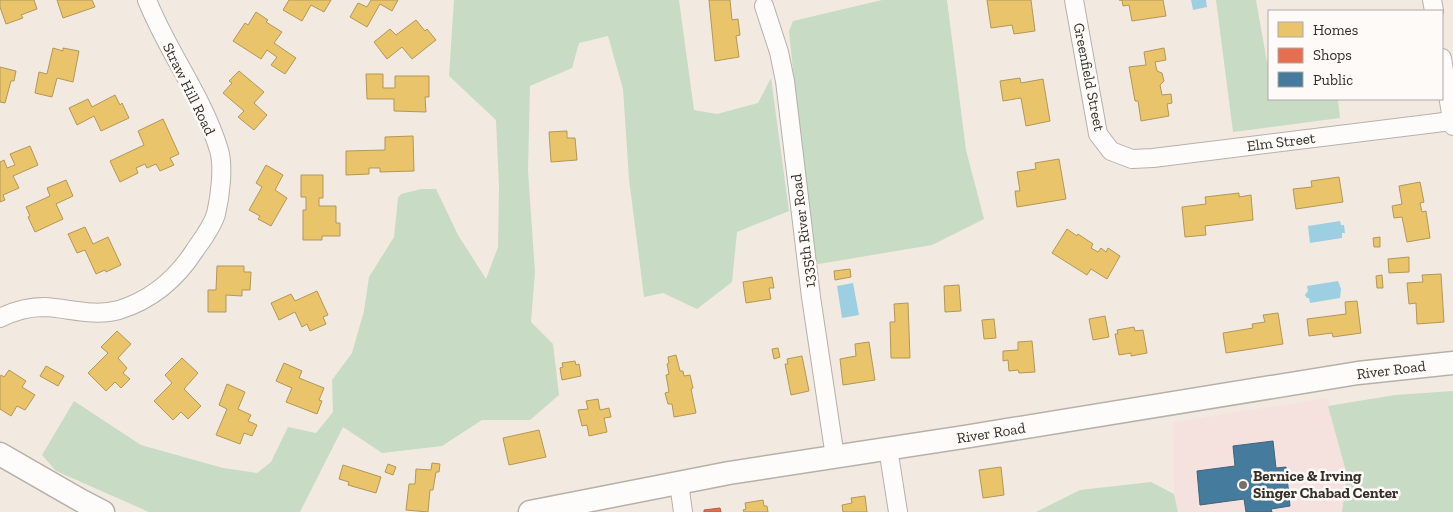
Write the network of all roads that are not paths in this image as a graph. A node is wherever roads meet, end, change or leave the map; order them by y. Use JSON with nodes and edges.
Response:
{"nodes":[{"id":1,"x":147,"y":0,"type":"edge"},
{"id":2,"x":1074,"y":0,"type":"edge"},
{"id":3,"x":764,"y":6,"type":"dead end"},
{"id":4,"x":1443,"y":63,"type":"edge"},
{"id":5,"x":1451,"y":100,"type":"edge"},
{"id":6,"x":1452,"y":124,"type":"edge"},
{"id":7,"x":1111,"y":151,"type":"joint"},
{"id":8,"x":0,"y":318,"type":"edge"},
{"id":9,"x":1453,"y":363,"type":"edge"},
{"id":10,"x":888,"y":448,"type":"junction"},
{"id":11,"x":0,"y":454,"type":"edge"},
{"id":12,"x":836,"y":456,"type":"junction"},
{"id":13,"x":679,"y":483,"type":"junction"},
{"id":14,"x":77,"y":506,"type":"edge"},
{"id":15,"x":103,"y":512,"type":"edge"},
{"id":16,"x":530,"y":512,"type":"edge"},
{"id":17,"x":683,"y":512,"type":"edge"},
{"id":18,"x":898,"y":512,"type":"edge"}],
"edges":[{"from":1,"to":8,"type":"street","name":"Straw Hill Road"},
{"from":2,"to":7,"type":"street","name":"Greenfield Street"},
{"from":3,"to":12,"type":"street","name":"1335th River Road"},
{"from":4,"to":5,"type":"street"},
{"from":5,"to":6,"type":"street"},
{"from":6,"to":7,"type":"street","name":"Elm Street"},
{"from":9,"to":10,"type":"street","name":"River Road"},
{"from":10,"to":12,"type":"street","name":"River Road"},
{"from":10,"to":18,"type":"street"},
{"from":11,"to":14,"type":"street"},
{"from":12,"to":13,"type":"street","name":"River Road"},
{"from":13,"to":16,"type":"street","name":"River Road"},
{"from":13,"to":17,"type":"street"},
{"from":14,"to":15,"type":"street"}]}
